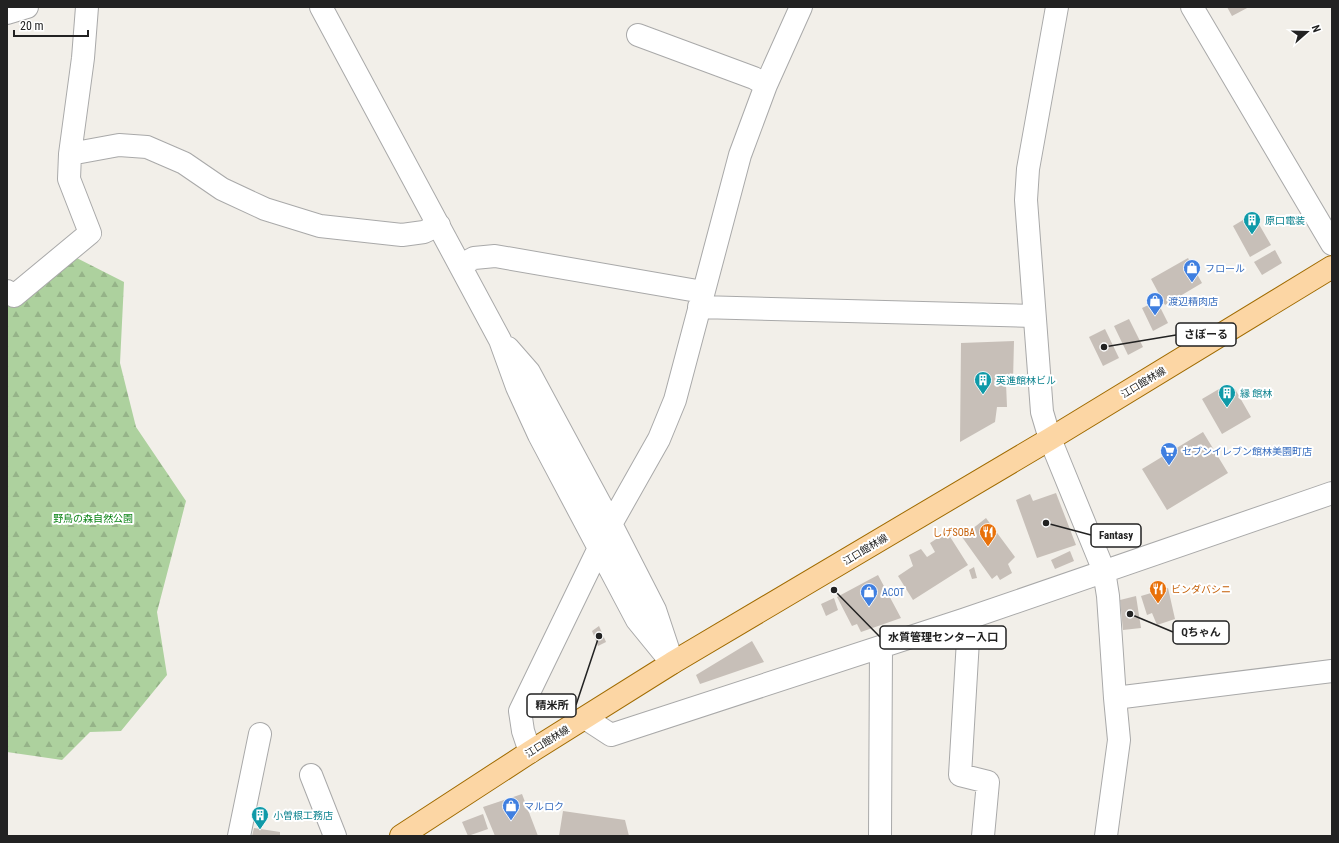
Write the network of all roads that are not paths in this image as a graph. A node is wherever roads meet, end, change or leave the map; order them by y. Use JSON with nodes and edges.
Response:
{"nodes":[{"id":1,"x":27,"y":7,"type":"edge"},
{"id":2,"x":87,"y":7,"type":"edge"},
{"id":3,"x":321,"y":7,"type":"edge"},
{"id":4,"x":801,"y":7,"type":"edge"},
{"id":5,"x":1057,"y":7,"type":"edge"},
{"id":6,"x":1192,"y":7,"type":"edge"},
{"id":7,"x":7,"y":13,"type":"edge"},
{"id":8,"x":638,"y":35,"type":"dead end"},
{"id":9,"x":766,"y":85,"type":"junction"},
{"id":10,"x":70,"y":154,"type":"junction"},
{"id":11,"x":439,"y":225,"type":"junction"},
{"id":12,"x":1332,"y":244,"type":"edge"},
{"id":13,"x":461,"y":265,"type":"junction"},
{"id":14,"x":1332,"y":267,"type":"edge"},
{"id":15,"x":7,"y":291,"type":"edge"},
{"id":16,"x":701,"y":299,"type":"junction"},
{"id":17,"x":1034,"y":316,"type":"junction"},
{"id":18,"x":500,"y":340,"type":"junction"},
{"id":19,"x":1050,"y":439,"type":"junction"},
{"id":20,"x":1332,"y":494,"type":"edge"},
{"id":21,"x":611,"y":524,"type":"junction"},
{"id":22,"x":599,"y":548,"type":"junction"},
{"id":23,"x":1104,"y":571,"type":"junction"},
{"id":24,"x":963,"y":620,"type":"junction"},
{"id":25,"x":881,"y":647,"type":"junction"},
{"id":26,"x":672,"y":663,"type":"junction"},
{"id":27,"x":1332,"y":671,"type":"edge"},
{"id":28,"x":1115,"y":698,"type":"junction"},
{"id":29,"x":585,"y":718,"type":"junction"},
{"id":30,"x":260,"y":734,"type":"dead end"},
{"id":31,"x":530,"y":752,"type":"junction"},
{"id":32,"x":311,"y":775,"type":"dead end"},
{"id":33,"x":239,"y":836,"type":"edge"},
{"id":34,"x":335,"y":836,"type":"edge"},
{"id":35,"x":401,"y":836,"type":"edge"},
{"id":36,"x":880,"y":836,"type":"edge"},
{"id":37,"x":983,"y":836,"type":"edge"},
{"id":38,"x":1106,"y":836,"type":"edge"}],
"edges":[{"from":1,"to":7,"type":"street"},
{"from":2,"to":10,"type":"street"},
{"from":3,"to":11,"type":"street"},
{"from":4,"to":9,"type":"street"},
{"from":5,"to":17,"type":"street"},
{"from":6,"to":12,"type":"street"},
{"from":8,"to":9,"type":"street"},
{"from":9,"to":16,"type":"street"},
{"from":10,"to":11,"type":"street"},
{"from":10,"to":15,"type":"street"},
{"from":11,"to":13,"type":"street"},
{"from":13,"to":16,"type":"street"},
{"from":13,"to":18,"type":"street"},
{"from":14,"to":19,"type":"main road","name":"江口館林線"},
{"from":16,"to":17,"type":"street"},
{"from":16,"to":21,"type":"street"},
{"from":17,"to":19,"type":"street"},
{"from":18,"to":21,"type":"street"},
{"from":18,"to":22,"type":"street"},
{"from":19,"to":23,"type":"street"},
{"from":19,"to":26,"type":"main road","name":"江口館林線"},
{"from":20,"to":23,"type":"street"},
{"from":21,"to":26,"type":"street"},
{"from":22,"to":26,"type":"street"},
{"from":22,"to":31,"type":"street"},
{"from":23,"to":24,"type":"street"},
{"from":23,"to":28,"type":"street"},
{"from":24,"to":25,"type":"street"},
{"from":24,"to":37,"type":"street"},
{"from":25,"to":29,"type":"street"},
{"from":25,"to":36,"type":"street"},
{"from":26,"to":29,"type":"main road","name":"江口館林線"},
{"from":27,"to":28,"type":"street"},
{"from":28,"to":38,"type":"street"},
{"from":29,"to":31,"type":"main road","name":"江口館林線"},
{"from":30,"to":33,"type":"street"},
{"from":31,"to":35,"type":"main road","name":"江口館林線"},
{"from":32,"to":34,"type":"street"}]}
